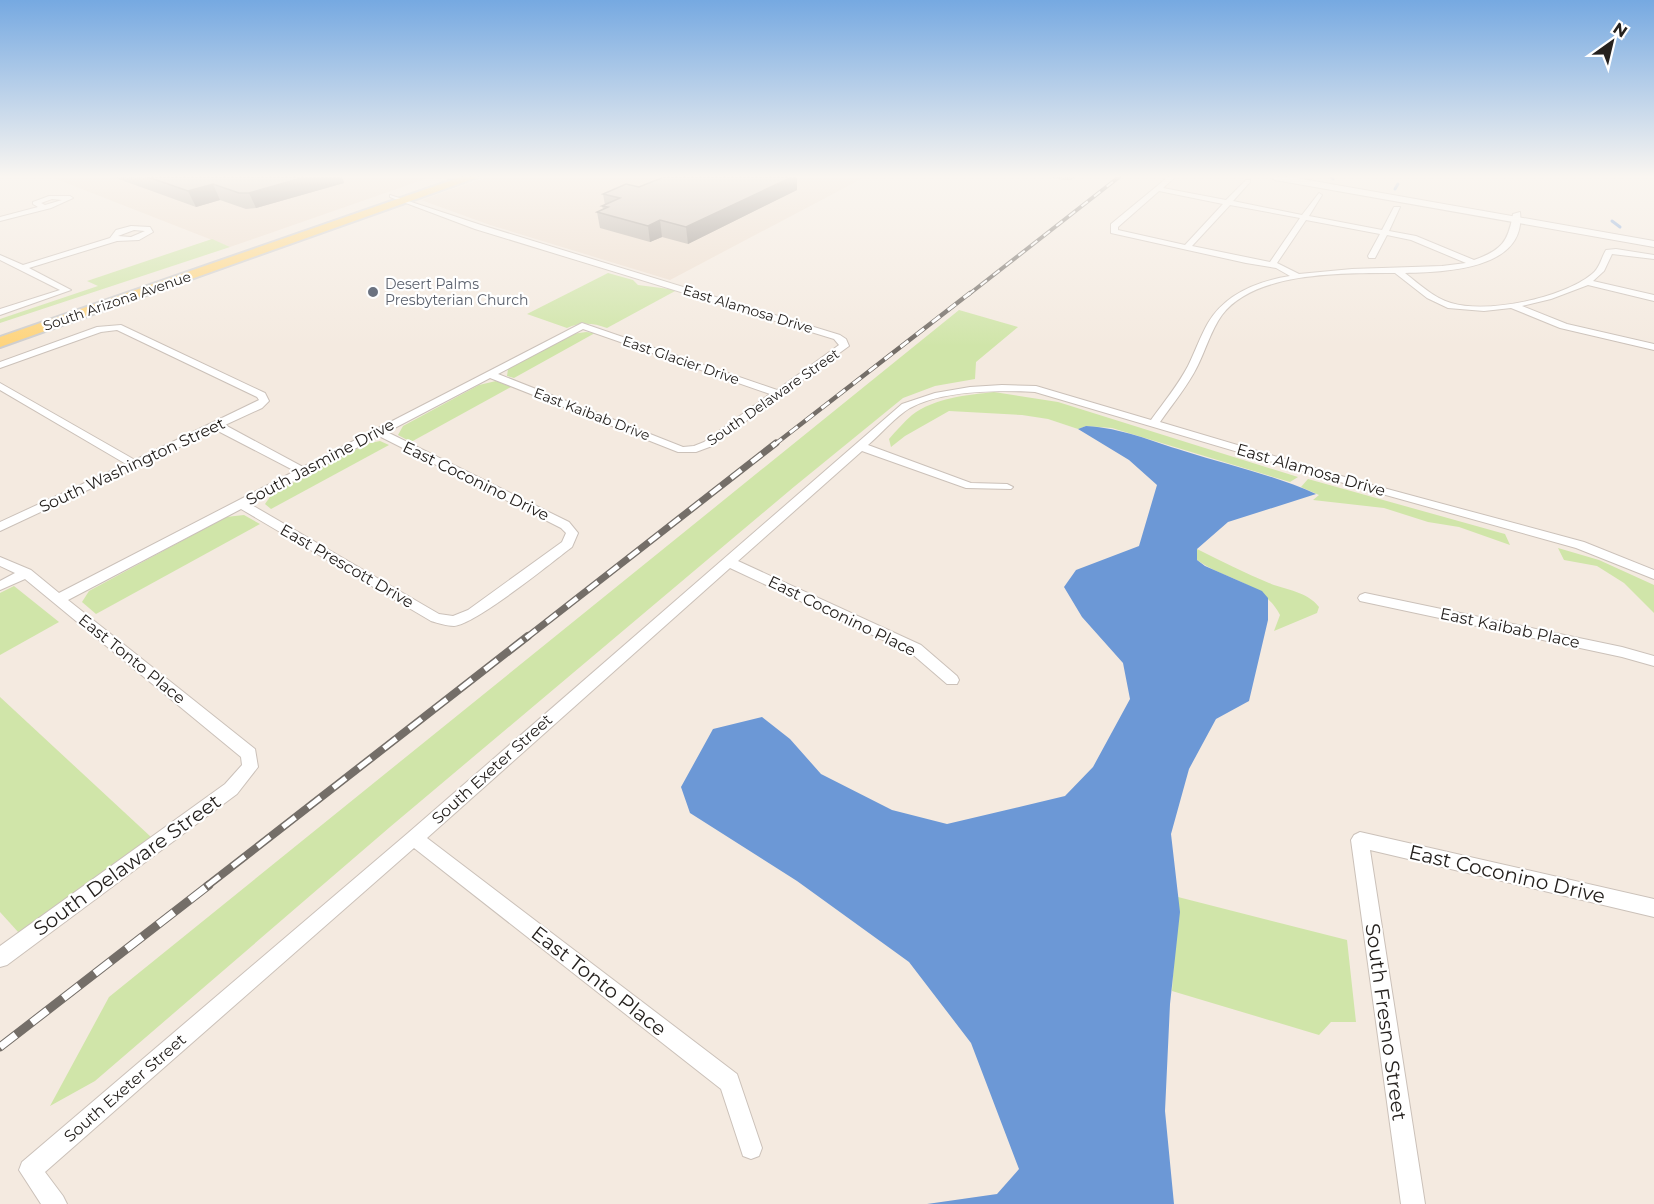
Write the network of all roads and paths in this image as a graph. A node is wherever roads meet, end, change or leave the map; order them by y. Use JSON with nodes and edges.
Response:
{"nodes":[{"id":1,"x":292,"y":233,"type":"edge"},
{"id":2,"x":301,"y":233,"type":"edge"},
{"id":3,"x":501,"y":233,"type":"edge"},
{"id":4,"x":1123,"y":233,"type":"edge"},
{"id":5,"x":1200,"y":233,"type":"edge"},
{"id":6,"x":1293,"y":233,"type":"edge"},
{"id":7,"x":1383,"y":233,"type":"edge"},
{"id":8,"x":1389,"y":233,"type":"edge"},
{"id":9,"x":1513,"y":233,"type":"edge"},
{"id":10,"x":1599,"y":233,"type":"edge"},
{"id":11,"x":1623,"y":233,"type":"edge"},
{"id":12,"x":114,"y":238,"type":"dead end"},
{"id":13,"x":1654,"y":238,"type":"edge"},
{"id":14,"x":1654,"y":244,"type":"edge"},
{"id":15,"x":1186,"y":248,"type":"junction"},
{"id":16,"x":1372,"y":256,"type":"dead end"},
{"id":17,"x":0,"y":257,"type":"edge"},
{"id":18,"x":1654,"y":257,"type":"edge"},
{"id":19,"x":1474,"y":263,"type":"junction"},
{"id":20,"x":1273,"y":264,"type":"junction"},
{"id":21,"x":22,"y":268,"type":"junction"},
{"id":22,"x":1398,"y":271,"type":"junction"},
{"id":23,"x":1299,"y":277,"type":"junction"},
{"id":24,"x":1587,"y":282,"type":"junction"},
{"id":25,"x":1654,"y":298,"type":"edge"},
{"id":26,"x":1512,"y":305,"type":"junction"},
{"id":27,"x":0,"y":312,"type":"edge"},
{"id":28,"x":582,"y":326,"type":"joint"},
{"id":29,"x":0,"y":330,"type":"edge"},
{"id":30,"x":843,"y":341,"type":"joint"},
{"id":31,"x":0,"y":342,"type":"edge"},
{"id":32,"x":1654,"y":346,"type":"edge"},
{"id":33,"x":0,"y":365,"type":"edge"},
{"id":34,"x":489,"y":374,"type":"junction"},
{"id":35,"x":0,"y":386,"type":"edge"},
{"id":36,"x":964,"y":389,"type":"joint"},
{"id":37,"x":779,"y":394,"type":"junction"},
{"id":38,"x":1154,"y":423,"type":"junction"},
{"id":39,"x":216,"y":425,"type":"junction"},
{"id":40,"x":378,"y":432,"type":"junction"},
{"id":41,"x":859,"y":446,"type":"junction"},
{"id":42,"x":696,"y":449,"type":"joint"},
{"id":43,"x":134,"y":464,"type":"junction"},
{"id":44,"x":303,"y":471,"type":"junction"},
{"id":45,"x":1007,"y":487,"type":"dead end"},
{"id":46,"x":241,"y":504,"type":"junction"},
{"id":47,"x":0,"y":527,"type":"edge"},
{"id":48,"x":0,"y":561,"type":"edge"},
{"id":49,"x":728,"y":561,"type":"junction"},
{"id":50,"x":26,"y":573,"type":"junction"},
{"id":51,"x":1654,"y":575,"type":"edge"},
{"id":52,"x":0,"y":586,"type":"edge"},
{"id":53,"x":1365,"y":598,"type":"dead end"},
{"id":54,"x":58,"y":599,"type":"junction"},
{"id":55,"x":454,"y":621,"type":"joint"},
{"id":56,"x":1654,"y":661,"type":"edge"},
{"id":57,"x":952,"y":680,"type":"dead end"},
{"id":58,"x":250,"y":767,"type":"joint"},
{"id":59,"x":414,"y":838,"type":"junction"},
{"id":60,"x":1360,"y":840,"type":"joint"},
{"id":61,"x":1654,"y":908,"type":"edge"},
{"id":62,"x":0,"y":958,"type":"edge"},
{"id":63,"x":751,"y":1148,"type":"dead end"},
{"id":64,"x":55,"y":1204,"type":"edge"},
{"id":65,"x":1413,"y":1204,"type":"edge"}],
"edges":[{"from":1,"to":29,"type":"main road","name":"South Arizona Avenue"},
{"from":2,"to":31,"type":"main road","name":"South Arizona Avenue"},
{"from":3,"to":30,"type":"street","name":"East Alamosa Drive"},
{"from":4,"to":15,"type":"street"},
{"from":5,"to":15,"type":"street"},
{"from":6,"to":20,"type":"street"},
{"from":7,"to":16,"type":"street"},
{"from":8,"to":19,"type":"street"},
{"from":9,"to":19,"type":"street"},
{"from":10,"to":14,"type":"main road"},
{"from":11,"to":13,"type":"main road"},
{"from":12,"to":21,"type":"street"},
{"from":15,"to":20,"type":"street"},
{"from":17,"to":21,"type":"street"},
{"from":18,"to":24,"type":"street"},
{"from":19,"to":22,"type":"street"},
{"from":20,"to":23,"type":"street"},
{"from":21,"to":27,"type":"street"},
{"from":22,"to":23,"type":"street"},
{"from":22,"to":26,"type":"street"},
{"from":23,"to":38,"type":"street"},
{"from":24,"to":25,"type":"street"},
{"from":24,"to":26,"type":"street"},
{"from":26,"to":32,"type":"street"},
{"from":28,"to":34,"type":"street","name":"South Jasmine Drive"},
{"from":28,"to":37,"type":"street","name":"East Glacier Drive"},
{"from":30,"to":37,"type":"street","name":"South Delaware Street"},
{"from":33,"to":39,"type":"street","name":"South Washington Street"},
{"from":34,"to":40,"type":"street","name":"South Jasmine Drive"},
{"from":34,"to":42,"type":"street","name":"East Kaibab Drive"},
{"from":35,"to":43,"type":"street"},
{"from":36,"to":38,"type":"street","name":"East Alamosa Drive"},
{"from":36,"to":41,"type":"street","name":"South Exeter Street"},
{"from":37,"to":42,"type":"street","name":"South Delaware Street"},
{"from":38,"to":51,"type":"street","name":"East Alamosa Drive"},
{"from":39,"to":43,"type":"street","name":"South Washington Street"},
{"from":39,"to":44,"type":"street"},
{"from":40,"to":44,"type":"street","name":"South Jasmine Drive"},
{"from":40,"to":55,"type":"street","name":"East Coconino Drive"},
{"from":41,"to":45,"type":"street"},
{"from":41,"to":49,"type":"street","name":"South Exeter Street"},
{"from":43,"to":47,"type":"street","name":"South Washington Street"},
{"from":44,"to":46,"type":"street","name":"South Jasmine Drive"},
{"from":46,"to":54,"type":"street","name":"South Jasmine Drive"},
{"from":46,"to":55,"type":"street","name":"East Prescott Drive"},
{"from":48,"to":50,"type":"street","name":"East Tonto Place"},
{"from":49,"to":57,"type":"street","name":"East Coconino Place"},
{"from":49,"to":59,"type":"street","name":"South Exeter Street"},
{"from":50,"to":52,"type":"street"},
{"from":50,"to":54,"type":"street","name":"East Tonto Place"},
{"from":53,"to":56,"type":"street","name":"East Kaibab Place"},
{"from":54,"to":58,"type":"street","name":"East Tonto Place"},
{"from":58,"to":62,"type":"street","name":"South Delaware Street"},
{"from":59,"to":63,"type":"street","name":"East Tonto Place"},
{"from":59,"to":64,"type":"street","name":"South Exeter Street"},
{"from":60,"to":61,"type":"street","name":"East Coconino Drive"},
{"from":60,"to":65,"type":"street","name":"South Fresno Street"}]}
